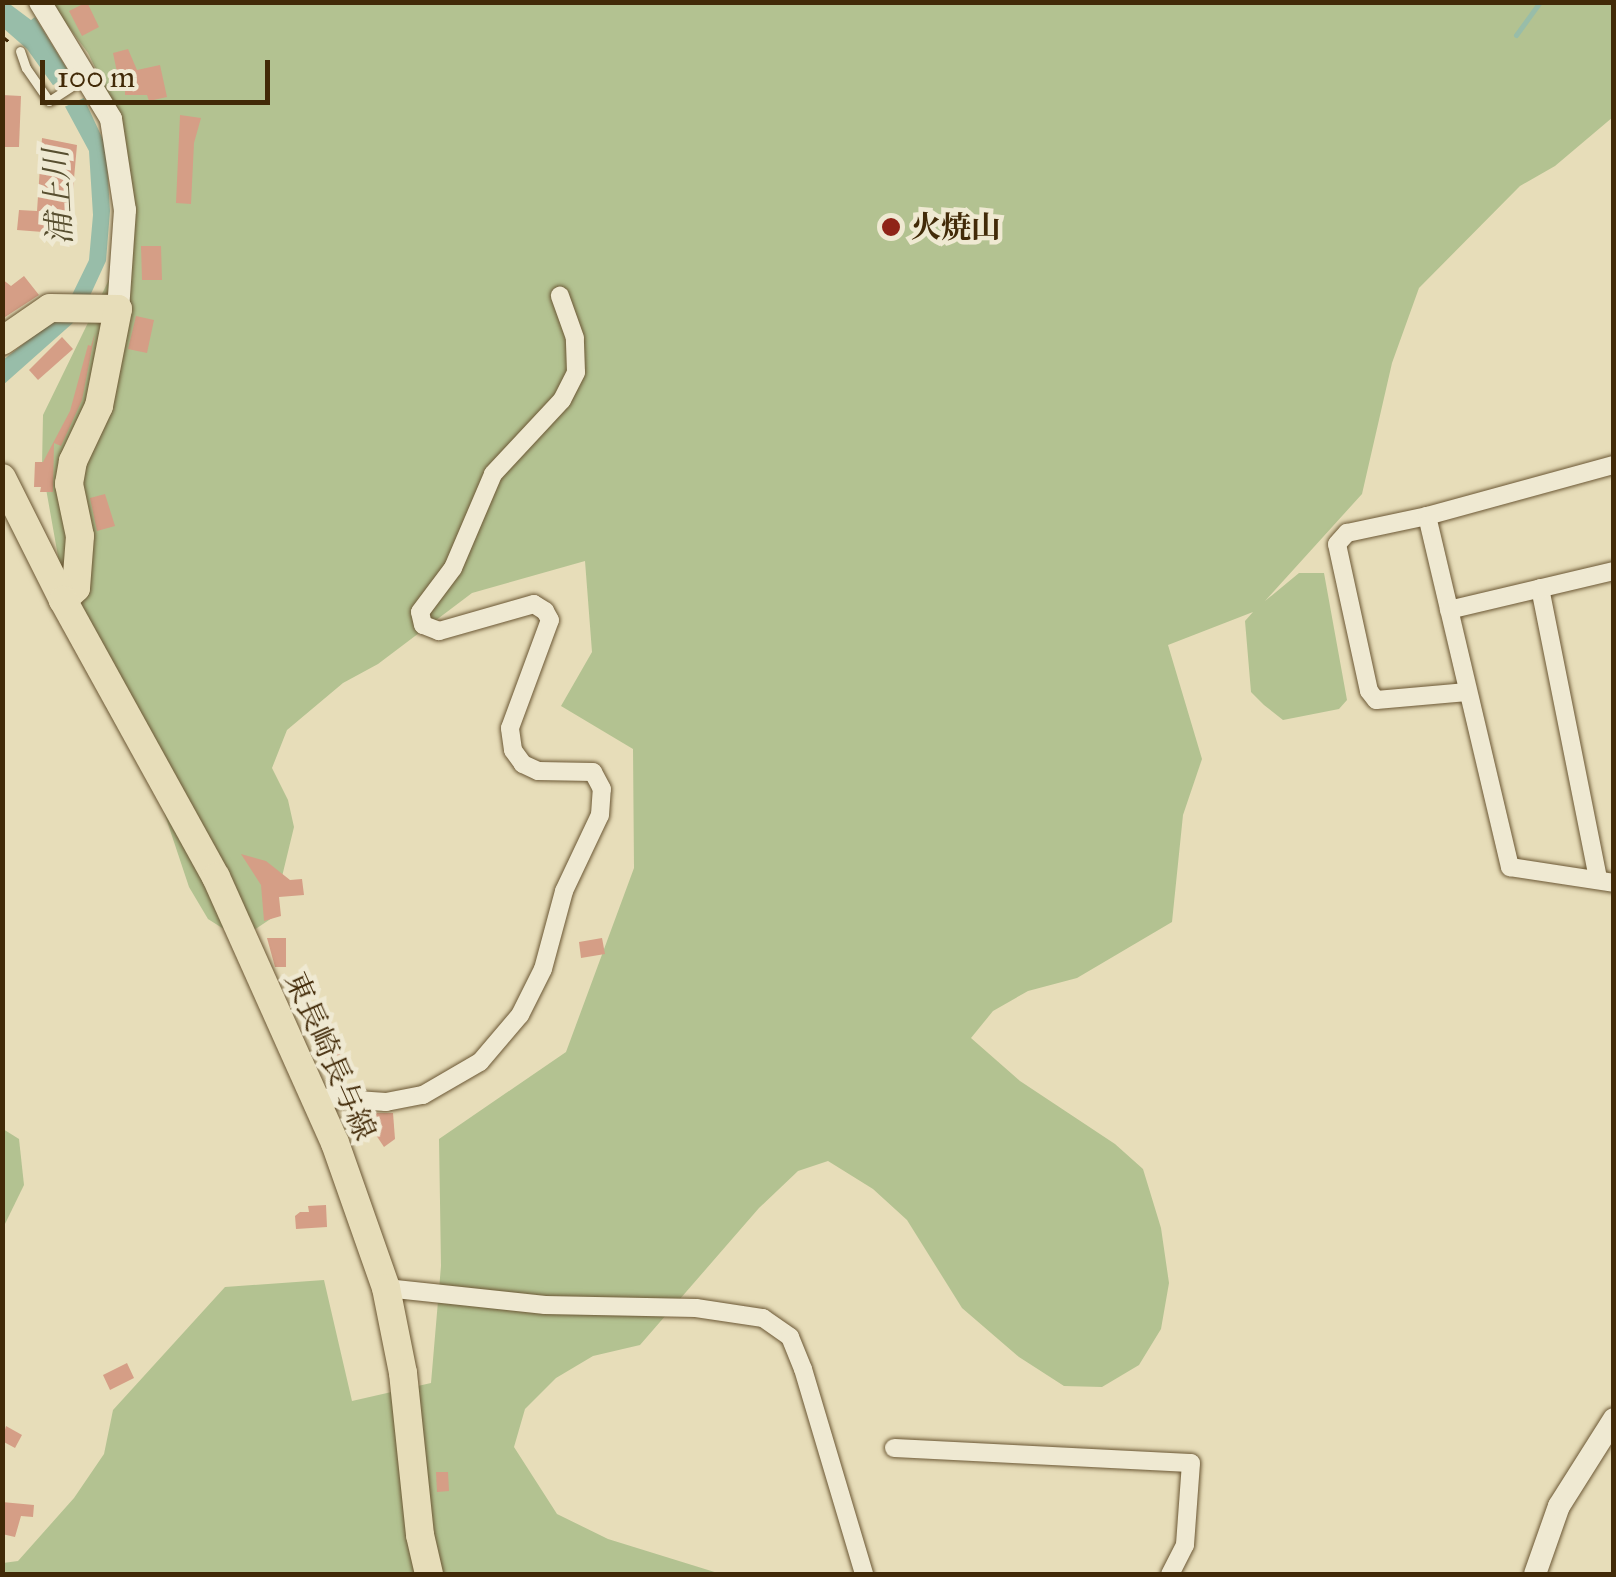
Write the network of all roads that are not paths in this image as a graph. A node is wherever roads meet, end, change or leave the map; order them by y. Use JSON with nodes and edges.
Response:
{"nodes":[{"id":1,"x":40,"y":2,"type":"edge"},
{"id":2,"x":20,"y":51,"type":"dead end"},
{"id":3,"x":87,"y":76,"type":"junction"},
{"id":4,"x":560,"y":296,"type":"dead end"},
{"id":5,"x":104,"y":309,"type":"junction"},
{"id":6,"x":2,"y":341,"type":"edge"},
{"id":7,"x":1614,"y":465,"type":"edge"},
{"id":8,"x":2,"y":478,"type":"edge"},
{"id":9,"x":1427,"y":516,"type":"junction"},
{"id":10,"x":1614,"y":572,"type":"edge"},
{"id":11,"x":1540,"y":588,"type":"junction"},
{"id":12,"x":63,"y":600,"type":"junction"},
{"id":13,"x":1449,"y":610,"type":"junction"},
{"id":14,"x":1467,"y":692,"type":"junction"},
{"id":15,"x":1606,"y":881,"type":"edge"},
{"id":16,"x":312,"y":1097,"type":"junction"},
{"id":17,"x":386,"y":1288,"type":"junction"},
{"id":18,"x":1614,"y":1419,"type":"edge"},
{"id":19,"x":894,"y":1448,"type":"dead end"},
{"id":20,"x":429,"y":1574,"type":"edge"},
{"id":21,"x":864,"y":1574,"type":"edge"},
{"id":22,"x":1170,"y":1574,"type":"edge"},
{"id":23,"x":1536,"y":1574,"type":"edge"}],
"edges":[{"from":1,"to":3,"type":"street"},
{"from":2,"to":3,"type":"lane"},
{"from":3,"to":5,"type":"street"},
{"from":4,"to":16,"type":"street"},
{"from":5,"to":6,"type":"main road"},
{"from":5,"to":12,"type":"main road"},
{"from":7,"to":9,"type":"street"},
{"from":8,"to":12,"type":"main road","name":"東長崎長与線"},
{"from":9,"to":13,"type":"street"},
{"from":9,"to":14,"type":"street"},
{"from":10,"to":11,"type":"street"},
{"from":11,"to":13,"type":"street"},
{"from":11,"to":15,"type":"street"},
{"from":12,"to":16,"type":"main road","name":"東長崎長与線"},
{"from":13,"to":14,"type":"street"},
{"from":14,"to":15,"type":"street"},
{"from":16,"to":17,"type":"main road","name":"東長崎長与線"},
{"from":17,"to":20,"type":"main road","name":"東長崎長与線"},
{"from":17,"to":21,"type":"street"},
{"from":18,"to":23,"type":"street"},
{"from":19,"to":22,"type":"street"}]}
